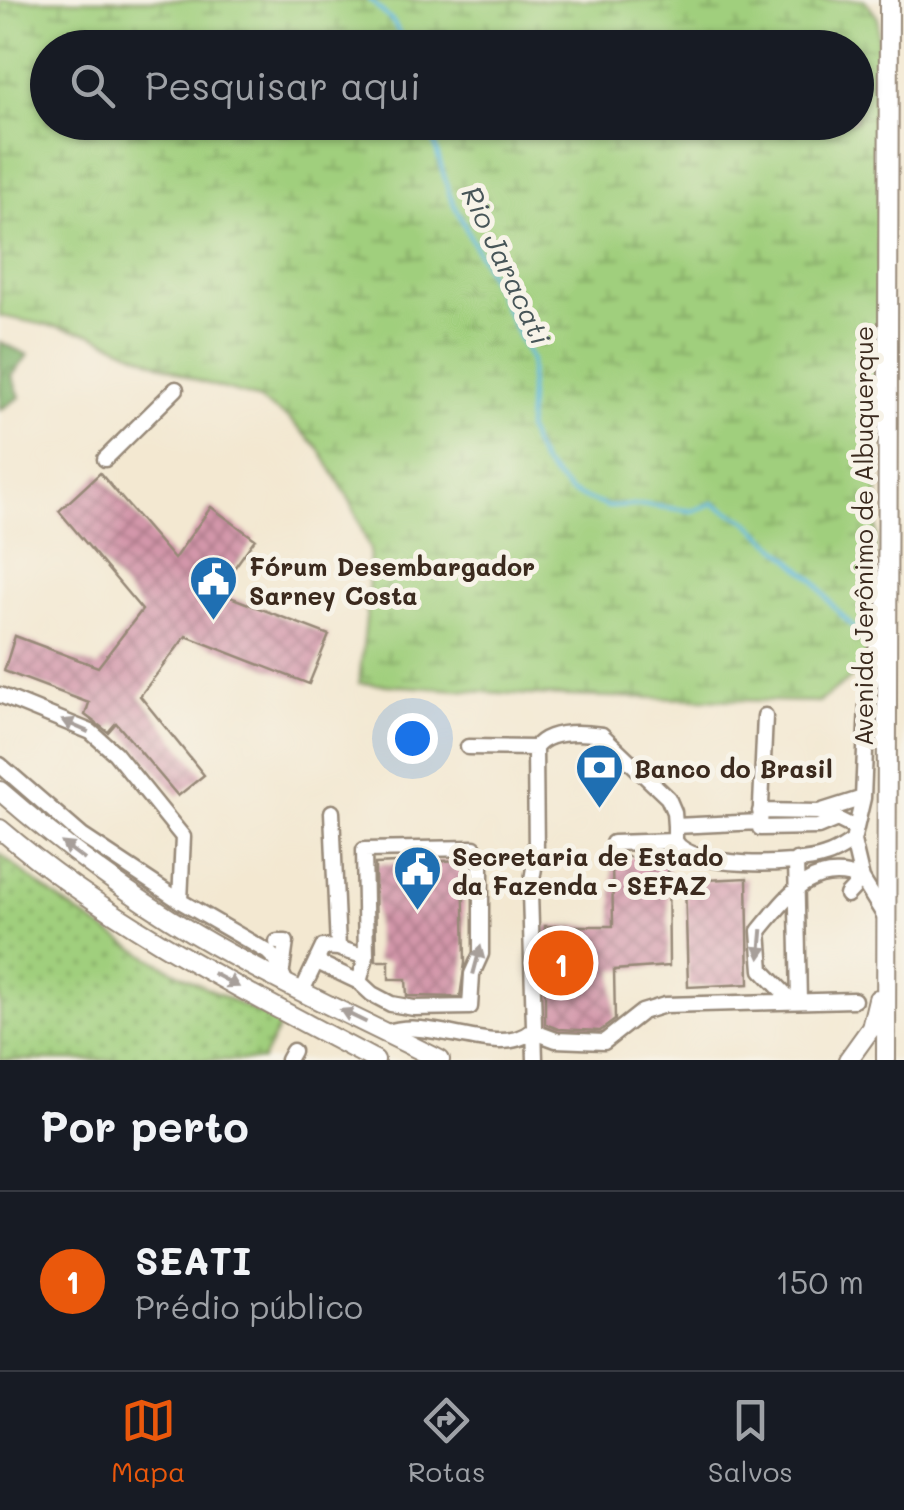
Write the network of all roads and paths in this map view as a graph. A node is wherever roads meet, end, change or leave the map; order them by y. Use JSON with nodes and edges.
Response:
{"nodes":[{"id":1,"x":887,"y":4,"type":"edge"},
{"id":2,"x":176,"y":389,"type":"dead end"},
{"id":3,"x":105,"y":460,"type":"dead end"},
{"id":4,"x":888,"y":586,"type":"junction"},
{"id":5,"x":0,"y":695,"type":"edge"},
{"id":6,"x":765,"y":716,"type":"dead end"},
{"id":7,"x":468,"y":748,"type":"dead end"},
{"id":8,"x":535,"y":748,"type":"junction"},
{"id":9,"x":0,"y":765,"type":"edge"},
{"id":10,"x":0,"y":791,"type":"edge"},
{"id":11,"x":864,"y":798,"type":"junction"},
{"id":12,"x":332,"y":812,"type":"dead end"},
{"id":13,"x":760,"y":820,"type":"junction"},
{"id":14,"x":0,"y":829,"type":"edge"},
{"id":15,"x":675,"y":834,"type":"junction"},
{"id":16,"x":854,"y":834,"type":"junction"},
{"id":17,"x":613,"y":843,"type":"dead end"},
{"id":18,"x":796,"y":860,"type":"junction"},
{"id":19,"x":862,"y":878,"type":"junction"},
{"id":20,"x":796,"y":886,"type":"junction"},
{"id":21,"x":847,"y":894,"type":"dead end"},
{"id":22,"x":86,"y":898,"type":"junction"},
{"id":23,"x":180,"y":901,"type":"junction"},
{"id":24,"x":886,"y":918,"type":"junction"},
{"id":25,"x":170,"y":919,"type":"junction"},
{"id":26,"x":282,"y":942,"type":"dead end"},
{"id":27,"x":338,"y":948,"type":"junction"},
{"id":28,"x":886,"y":955,"type":"junction"},
{"id":29,"x":181,"y":957,"type":"junction"},
{"id":30,"x":366,"y":958,"type":"junction"},
{"id":31,"x":317,"y":962,"type":"junction"},
{"id":32,"x":286,"y":980,"type":"junction"},
{"id":33,"x":359,"y":982,"type":"junction"},
{"id":34,"x":854,"y":1000,"type":"dead end"},
{"id":35,"x":796,"y":1001,"type":"junction"},
{"id":36,"x":532,"y":1031,"type":"junction"},
{"id":37,"x":386,"y":1033,"type":"junction"},
{"id":38,"x":376,"y":1060,"type":"edge"},
{"id":39,"x":440,"y":1060,"type":"edge"},
{"id":40,"x":535,"y":1060,"type":"edge"},
{"id":41,"x":848,"y":1060,"type":"edge"},
{"id":42,"x":886,"y":1060,"type":"edge"}],
"edges":[{"from":1,"to":4,"type":"main road","name":"Avenida Jerônimo de Albuquerque"},
{"from":2,"to":3,"type":"lane"},
{"from":4,"to":11,"type":"lane"},
{"from":4,"to":24,"type":"main road","name":"Avenida Jerônimo de Albuquerque"},
{"from":23,"to":5,"type":"lane","one_way":true},
{"from":6,"to":13,"type":"lane"},
{"from":7,"to":8,"type":"lane"},
{"from":8,"to":15,"type":"lane"},
{"from":8,"to":36,"type":"lane"},
{"from":9,"to":23,"type":"lane"},
{"from":25,"to":10,"type":"main road","one_way":true},
{"from":11,"to":13,"type":"lane"},
{"from":11,"to":16,"type":"lane"},
{"from":12,"to":27,"type":"lane"},
{"from":13,"to":15,"type":"lane"},
{"from":13,"to":16,"type":"lane"},
{"from":14,"to":22,"type":"main road"},
{"from":15,"to":17,"type":"lane"},
{"from":15,"to":18,"type":"lane"},
{"from":16,"to":18,"type":"lane"},
{"from":16,"to":19,"type":"lane"},
{"from":18,"to":20,"type":"lane"},
{"from":19,"to":20,"type":"lane"},
{"from":19,"to":21,"type":"lane"},
{"from":19,"to":24,"type":"lane"},
{"from":20,"to":35,"type":"lane"},
{"from":20,"to":35,"type":"lane","one_way":true},
{"from":22,"to":25,"type":"main road"},
{"from":22,"to":29,"type":"main road"},
{"from":23,"to":32,"type":"lane"},
{"from":24,"to":28,"type":"main road","name":"Avenida Jerônimo de Albuquerque"},
{"from":25,"to":32,"type":"main road"},
{"from":26,"to":32,"type":"lane"},
{"from":27,"to":30,"type":"lane"},
{"from":27,"to":31,"type":"lane"},
{"from":28,"to":41,"type":"main road"},
{"from":28,"to":42,"type":"main road","name":"Avenida Jerônimo de Albuquerque"},
{"from":29,"to":32,"type":"main road"},
{"from":29,"to":38,"type":"main road","one_way":true},
{"from":30,"to":33,"type":"lane"},
{"from":33,"to":30,"type":"lane","one_way":true},
{"from":31,"to":32,"type":"lane"},
{"from":31,"to":33,"type":"lane"},
{"from":37,"to":32,"type":"main road","one_way":true},
{"from":34,"to":35,"type":"lane"},
{"from":35,"to":36,"type":"lane"},
{"from":36,"to":37,"type":"lane"},
{"from":36,"to":40,"type":"lane"},
{"from":37,"to":39,"type":"main road"}]}
